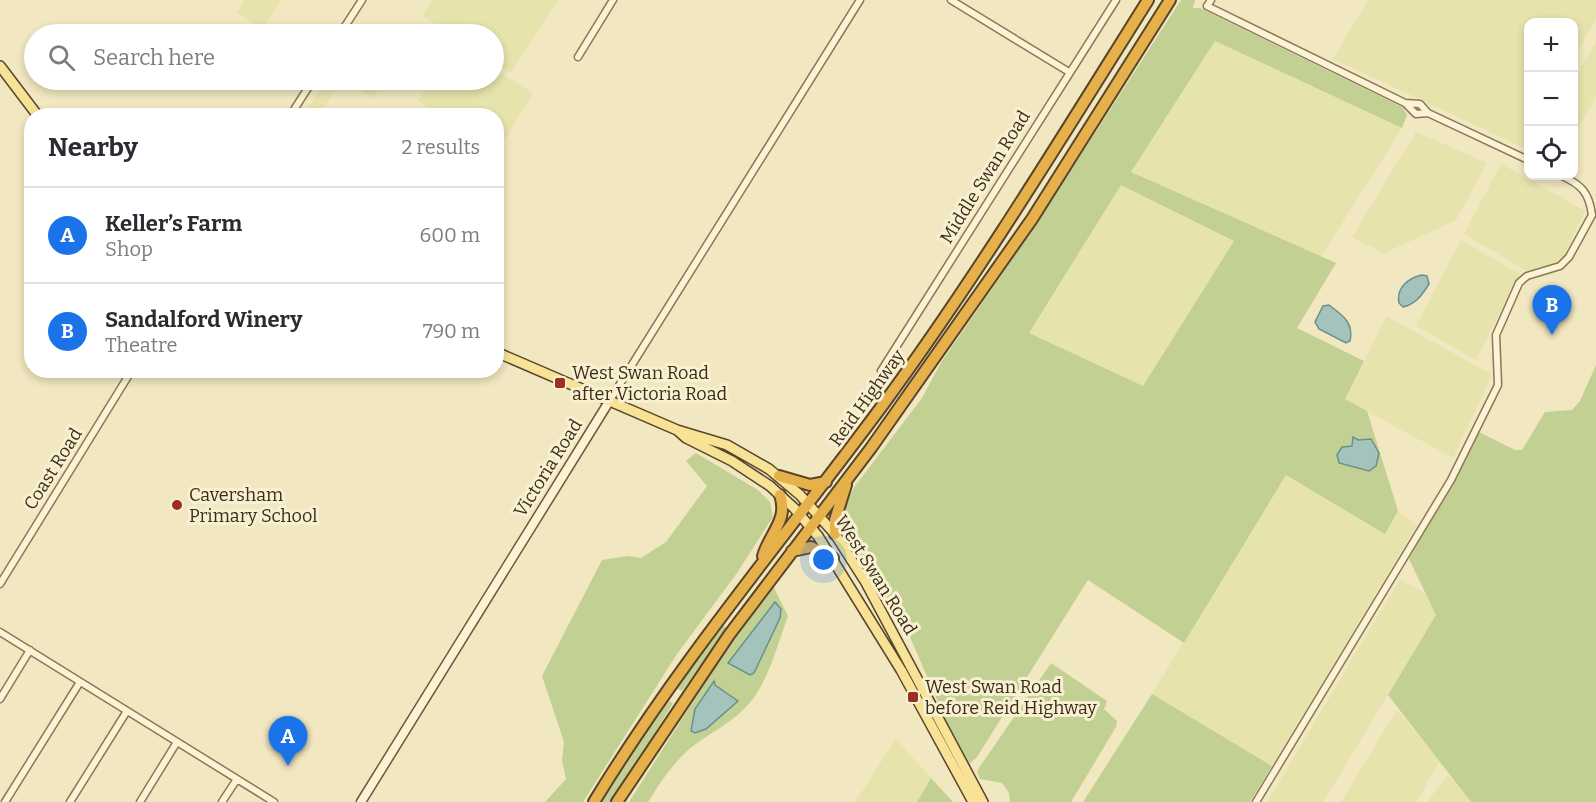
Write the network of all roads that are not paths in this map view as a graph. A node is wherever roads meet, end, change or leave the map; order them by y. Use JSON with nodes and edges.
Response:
{"nodes":[{"id":1,"x":362,"y":0,"type":"edge"},
{"id":2,"x":614,"y":0,"type":"edge"},
{"id":3,"x":860,"y":0,"type":"edge"},
{"id":4,"x":951,"y":0,"type":"edge"},
{"id":5,"x":1116,"y":0,"type":"edge"},
{"id":6,"x":1148,"y":0,"type":"edge"},
{"id":7,"x":1170,"y":0,"type":"edge"},
{"id":8,"x":1209,"y":3,"type":"edge"},
{"id":9,"x":346,"y":24,"type":"edge"},
{"id":10,"x":578,"y":57,"type":"dead end"},
{"id":11,"x":0,"y":66,"type":"edge"},
{"id":12,"x":1069,"y":72,"type":"junction"},
{"id":13,"x":307,"y":90,"type":"edge"},
{"id":14,"x":32,"y":108,"type":"edge"},
{"id":15,"x":295,"y":108,"type":"edge"},
{"id":16,"x":1524,"y":158,"type":"edge"},
{"id":17,"x":1570,"y":180,"type":"edge"},
{"id":18,"x":504,"y":355,"type":"edge"},
{"id":19,"x":881,"y":371,"type":"dead end"},
{"id":20,"x":127,"y":378,"type":"edge"},
{"id":21,"x":610,"y":400,"type":"junction"},
{"id":22,"x":677,"y":430,"type":"junction"},
{"id":23,"x":779,"y":476,"type":"junction"},
{"id":24,"x":826,"y":482,"type":"junction"},
{"id":25,"x":846,"y":482,"type":"junction"},
{"id":26,"x":780,"y":495,"type":"junction"},
{"id":27,"x":808,"y":504,"type":"junction"},
{"id":28,"x":801,"y":514,"type":"junction"},
{"id":29,"x":819,"y":516,"type":"junction"},
{"id":30,"x":811,"y":527,"type":"junction"},
{"id":31,"x":835,"y":534,"type":"junction"},
{"id":32,"x":792,"y":551,"type":"junction"},
{"id":33,"x":833,"y":558,"type":"junction"},
{"id":34,"x":761,"y":565,"type":"junction"},
{"id":35,"x":0,"y":584,"type":"edge"},
{"id":36,"x":0,"y":632,"type":"edge"},
{"id":37,"x":30,"y":650,"type":"junction"},
{"id":38,"x":80,"y":682,"type":"junction"},
{"id":39,"x":0,"y":699,"type":"edge"},
{"id":40,"x":127,"y":711,"type":"junction"},
{"id":41,"x":177,"y":742,"type":"junction"},
{"id":42,"x":237,"y":779,"type":"junction"},
{"id":43,"x":5,"y":802,"type":"edge"},
{"id":44,"x":70,"y":802,"type":"edge"},
{"id":45,"x":140,"y":802,"type":"edge"},
{"id":46,"x":222,"y":802,"type":"edge"},
{"id":47,"x":274,"y":802,"type":"edge"},
{"id":48,"x":361,"y":802,"type":"edge"},
{"id":49,"x":594,"y":802,"type":"edge"},
{"id":50,"x":617,"y":802,"type":"edge"},
{"id":51,"x":973,"y":802,"type":"edge"},
{"id":52,"x":983,"y":802,"type":"edge"},
{"id":53,"x":1257,"y":802,"type":"edge"}],
"edges":[{"from":1,"to":9,"type":"street"},
{"from":2,"to":10,"type":"street"},
{"from":3,"to":21,"type":"street","name":"Victoria Road"},
{"from":4,"to":12,"type":"street"},
{"from":5,"to":12,"type":"street","name":"Middle Swan Road"},
{"from":6,"to":24,"type":"highway","name":"Reid Highway"},
{"from":7,"to":25,"type":"highway","name":"Reid Highway"},
{"from":8,"to":16,"type":"street"},
{"from":11,"to":14,"type":"main road"},
{"from":12,"to":19,"type":"street","name":"Middle Swan Road"},
{"from":13,"to":15,"type":"street"},
{"from":17,"to":53,"type":"street"},
{"from":18,"to":21,"type":"main road","name":"West Swan Road"},
{"from":20,"to":35,"type":"street","name":"Coast Road"},
{"from":21,"to":22,"type":"main road","name":"West Swan Road"},
{"from":21,"to":48,"type":"street","name":"Victoria Road"},
{"from":22,"to":23,"type":"main road","name":"West Swan Road"},
{"from":22,"to":26,"type":"main road","name":"West Swan Road"},
{"from":23,"to":24,"type":"highway"},
{"from":23,"to":27,"type":"main road","name":"West Swan Road"},
{"from":24,"to":27,"type":"highway","name":"Reid Highway"},
{"from":25,"to":29,"type":"highway","name":"Reid Highway"},
{"from":25,"to":31,"type":"highway"},
{"from":26,"to":28,"type":"main road","name":"West Swan Road"},
{"from":26,"to":34,"type":"highway"},
{"from":27,"to":28,"type":"highway","name":"Reid Highway"},
{"from":27,"to":29,"type":"main road","name":"West Swan Road"},
{"from":28,"to":30,"type":"main road","name":"West Swan Road"},
{"from":28,"to":34,"type":"highway","name":"Reid Highway"},
{"from":29,"to":30,"type":"highway","name":"Reid Highway"},
{"from":29,"to":31,"type":"main road","name":"West Swan Road"},
{"from":30,"to":32,"type":"highway","name":"Reid Highway"},
{"from":30,"to":33,"type":"main road","name":"West Swan Road"},
{"from":31,"to":52,"type":"main road","name":"West Swan Road"},
{"from":32,"to":33,"type":"highway"},
{"from":32,"to":50,"type":"highway","name":"Reid Highway"},
{"from":33,"to":51,"type":"main road","name":"West Swan Road"},
{"from":34,"to":49,"type":"highway","name":"Reid Highway"},
{"from":36,"to":37,"type":"street"},
{"from":37,"to":38,"type":"street"},
{"from":37,"to":39,"type":"street"},
{"from":38,"to":40,"type":"street"},
{"from":38,"to":43,"type":"street"},
{"from":40,"to":41,"type":"street"},
{"from":40,"to":44,"type":"street"},
{"from":41,"to":42,"type":"street"},
{"from":41,"to":45,"type":"street"},
{"from":42,"to":46,"type":"street"},
{"from":42,"to":47,"type":"street"}]}
